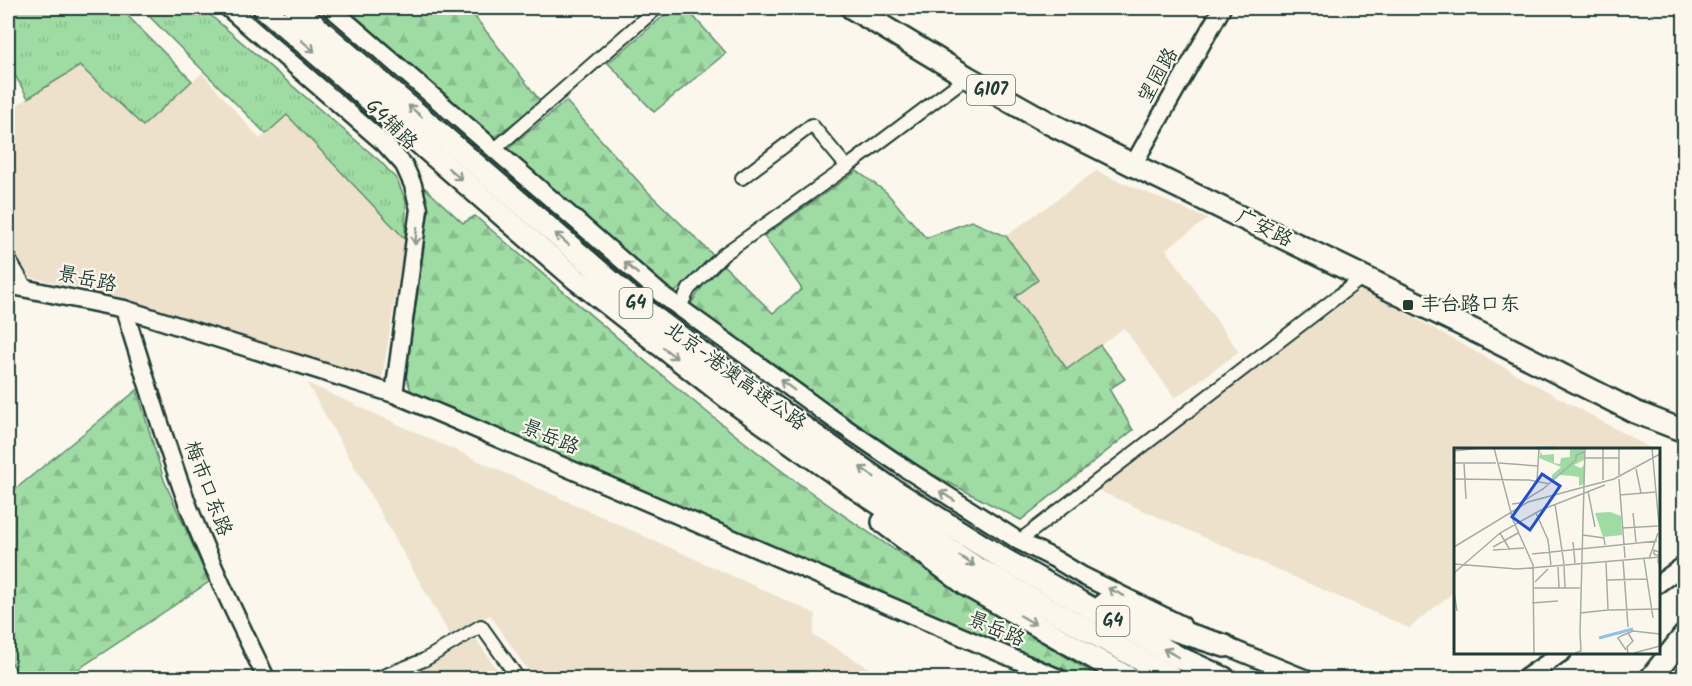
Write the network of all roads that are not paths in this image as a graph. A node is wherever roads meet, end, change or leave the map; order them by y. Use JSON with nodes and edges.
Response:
{"nodes":[{"id":1,"x":228,"y":8,"type":"edge"},
{"id":2,"x":264,"y":8,"type":"edge"},
{"id":3,"x":295,"y":8,"type":"edge"},
{"id":4,"x":331,"y":8,"type":"edge"},
{"id":5,"x":657,"y":8,"type":"edge"},
{"id":6,"x":852,"y":8,"type":"edge"},
{"id":7,"x":1222,"y":8,"type":"edge"},
{"id":8,"x":967,"y":77,"type":"junction"},
{"id":9,"x":495,"y":149,"type":"junction"},
{"id":10,"x":1133,"y":165,"type":"junction"},
{"id":11,"x":847,"y":167,"type":"junction"},
{"id":12,"x":742,"y":178,"type":"dead end"},
{"id":13,"x":8,"y":257,"type":"edge"},
{"id":14,"x":1363,"y":277,"type":"junction"},
{"id":15,"x":8,"y":285,"type":"edge"},
{"id":16,"x":27,"y":289,"type":"junction"},
{"id":17,"x":680,"y":307,"type":"junction"},
{"id":18,"x":124,"y":309,"type":"junction"},
{"id":19,"x":394,"y":394,"type":"junction"},
{"id":20,"x":728,"y":398,"type":"junction"},
{"id":21,"x":1684,"y":432,"type":"edge"},
{"id":22,"x":1020,"y":541,"type":"junction"},
{"id":23,"x":1005,"y":560,"type":"junction"},
{"id":24,"x":1684,"y":565,"type":"edge"},
{"id":25,"x":1659,"y":583,"type":"edge"},
{"id":26,"x":1684,"y":636,"type":"edge"},
{"id":27,"x":1225,"y":646,"type":"junction"},
{"id":28,"x":1560,"y":653,"type":"edge"},
{"id":29,"x":266,"y":678,"type":"edge"},
{"id":30,"x":378,"y":678,"type":"edge"},
{"id":31,"x":518,"y":678,"type":"edge"},
{"id":32,"x":1059,"y":678,"type":"edge"},
{"id":33,"x":1130,"y":678,"type":"edge"},
{"id":34,"x":1173,"y":678,"type":"edge"},
{"id":35,"x":1224,"y":678,"type":"edge"},
{"id":36,"x":1304,"y":678,"type":"edge"},
{"id":37,"x":1525,"y":678,"type":"edge"},
{"id":38,"x":1651,"y":678,"type":"edge"}],
"edges":[{"from":1,"to":19,"type":"street","name":"G4辅路","one_way":true},
{"from":2,"to":20,"type":"highway","name":"北京-港澳高速公路","number":"G4","one_way":true},
{"from":23,"to":3,"type":"highway","name":"北京-港澳高速公路","number":"G4","one_way":true},
{"from":4,"to":9,"type":"street"},
{"from":5,"to":9,"type":"street"},
{"from":6,"to":8,"type":"highway","name":"广安路","number":"G107"},
{"from":7,"to":10,"type":"street","name":"望园路"},
{"from":8,"to":10,"type":"highway","name":"广安路","number":"G107"},
{"from":8,"to":11,"type":"street"},
{"from":17,"to":9,"type":"street","one_way":true},
{"from":10,"to":14,"type":"highway","name":"广安路","number":"G107"},
{"from":11,"to":12,"type":"street"},
{"from":11,"to":17,"type":"street"},
{"from":13,"to":16,"type":"street"},
{"from":14,"to":21,"type":"highway","name":"广安路","number":"G107"},
{"from":14,"to":22,"type":"street"},
{"from":15,"to":16,"type":"street","name":"景岳路"},
{"from":16,"to":18,"type":"street","name":"景岳路"},
{"from":22,"to":17,"type":"street","one_way":true},
{"from":18,"to":19,"type":"street","name":"景岳路"},
{"from":18,"to":29,"type":"street","name":"梅市口东路"},
{"from":19,"to":32,"type":"street","name":"景岳路"},
{"from":20,"to":33,"type":"highway","one_way":true},
{"from":20,"to":34,"type":"highway","name":"北京-港澳高速公路","number":"G4","one_way":true},
{"from":27,"to":22,"type":"street","one_way":true},
{"from":23,"to":27,"type":"highway"},
{"from":35,"to":23,"type":"highway","name":"北京-港澳高速公路","number":"G4","one_way":true},
{"from":24,"to":25,"type":"street"},
{"from":26,"to":38,"type":"highway"},
{"from":27,"to":36,"type":"street"},
{"from":28,"to":37,"type":"street"},
{"from":30,"to":31,"type":"street"}]}
